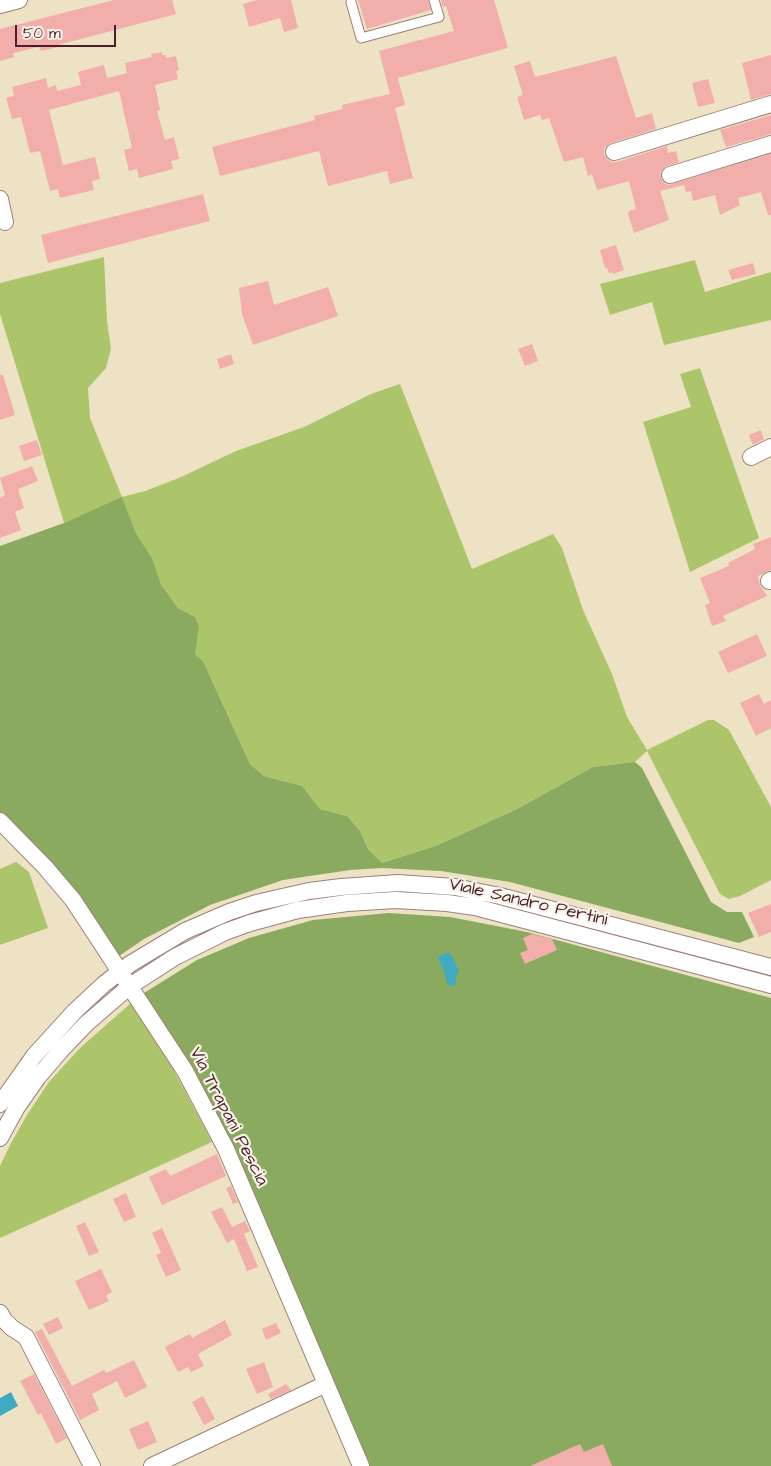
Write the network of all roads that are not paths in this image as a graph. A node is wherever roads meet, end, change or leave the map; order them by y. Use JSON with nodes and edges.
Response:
{"nodes":[{"id":1,"x":20,"y":0,"type":"edge"},
{"id":2,"x":434,"y":0,"type":"edge"},
{"id":3,"x":351,"y":2,"type":"dead end"},
{"id":4,"x":0,"y":5,"type":"edge"},
{"id":5,"x":771,"y":104,"type":"edge"},
{"id":6,"x":771,"y":144,"type":"edge"},
{"id":7,"x":614,"y":152,"type":"dead end"},
{"id":8,"x":670,"y":175,"type":"dead end"},
{"id":9,"x":0,"y":199,"type":"edge"},
{"id":10,"x":5,"y":222,"type":"dead end"},
{"id":11,"x":771,"y":446,"type":"edge"},
{"id":12,"x":751,"y":457,"type":"dead end"},
{"id":13,"x":0,"y":821,"type":"edge"},
{"id":14,"x":771,"y":967,"type":"edge"},
{"id":15,"x":120,"y":972,"type":"junction"},
{"id":16,"x":771,"y":985,"type":"edge"},
{"id":17,"x":130,"y":986,"type":"junction"},
{"id":18,"x":0,"y":1104,"type":"edge"},
{"id":19,"x":0,"y":1138,"type":"edge"},
{"id":20,"x":0,"y":1312,"type":"edge"},
{"id":21,"x":326,"y":1384,"type":"junction"},
{"id":22,"x":92,"y":1466,"type":"edge"},
{"id":23,"x":152,"y":1466,"type":"edge"},
{"id":24,"x":361,"y":1466,"type":"edge"}],
"edges":[{"from":1,"to":4,"type":"street"},
{"from":2,"to":3,"type":"lane"},
{"from":5,"to":7,"type":"street"},
{"from":6,"to":8,"type":"street"},
{"from":9,"to":10,"type":"street"},
{"from":11,"to":12,"type":"street"},
{"from":13,"to":15,"type":"street","name":"Via Trapani Pescia"},
{"from":14,"to":15,"type":"street","name":"Viale Sandro Pertini"},
{"from":15,"to":17,"type":"street","name":"Via Trapani Pescia"},
{"from":15,"to":18,"type":"street","name":"Viale Sandro Pertini"},
{"from":16,"to":17,"type":"street","name":"Viale Sandro Pertini"},
{"from":17,"to":19,"type":"street","name":"Viale Sandro Pertini"},
{"from":17,"to":21,"type":"street","name":"Via Trapani Pescia"},
{"from":20,"to":22,"type":"street"},
{"from":21,"to":23,"type":"street"},
{"from":21,"to":24,"type":"street","name":"Via Trapani Pescia"}]}
